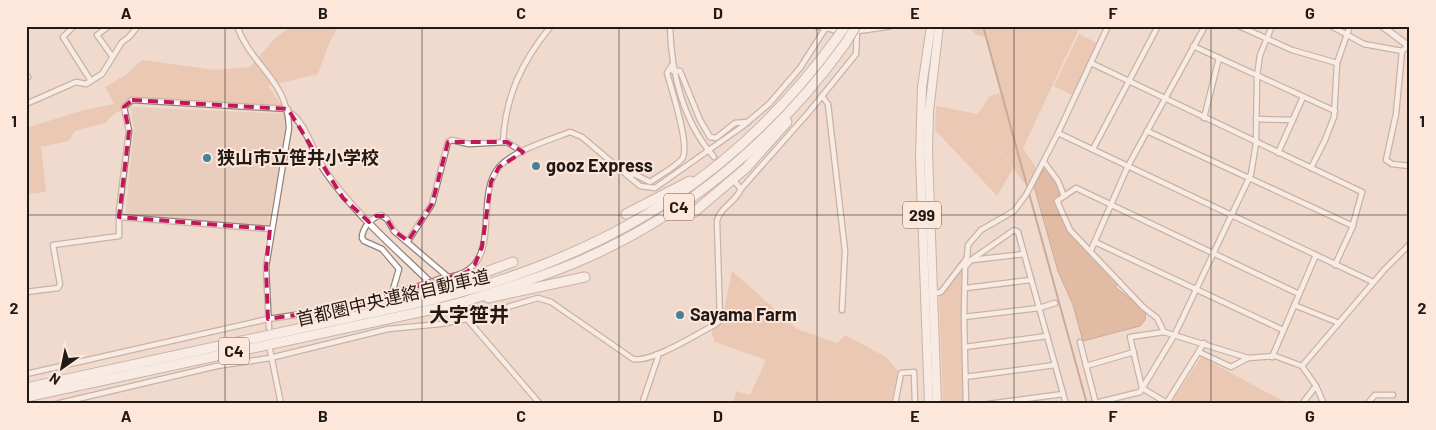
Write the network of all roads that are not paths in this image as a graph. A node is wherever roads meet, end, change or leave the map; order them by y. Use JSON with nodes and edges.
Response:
{"nodes":[{"id":1,"x":74,"y":26,"type":"edge"},
{"id":2,"x":109,"y":26,"type":"edge"},
{"id":3,"x":138,"y":26,"type":"edge"},
{"id":4,"x":237,"y":26,"type":"edge"},
{"id":5,"x":551,"y":26,"type":"edge"},
{"id":6,"x":670,"y":26,"type":"edge"},
{"id":7,"x":815,"y":26,"type":"edge"},
{"id":8,"x":844,"y":26,"type":"edge"},
{"id":9,"x":888,"y":26,"type":"edge"},
{"id":10,"x":931,"y":26,"type":"edge"},
{"id":11,"x":938,"y":26,"type":"edge"},
{"id":12,"x":1108,"y":26,"type":"edge"},
{"id":13,"x":1158,"y":26,"type":"edge"},
{"id":14,"x":1205,"y":26,"type":"edge"},
{"id":15,"x":1239,"y":26,"type":"edge"},
{"id":16,"x":1272,"y":26,"type":"edge"},
{"id":17,"x":1331,"y":26,"type":"edge"},
{"id":18,"x":1350,"y":26,"type":"edge"},
{"id":19,"x":1382,"y":26,"type":"edge"},
{"id":20,"x":826,"y":29,"type":"junction"},
{"id":21,"x":857,"y":29,"type":"edge"},
{"id":22,"x":838,"y":34,"type":"edge"},
{"id":23,"x":1346,"y":34,"type":"junction"},
{"id":24,"x":1266,"y":40,"type":"junction"},
{"id":25,"x":1193,"y":46,"type":"junction"},
{"id":26,"x":1409,"y":46,"type":"edge"},
{"id":27,"x":1402,"y":51,"type":"junction"},
{"id":28,"x":112,"y":56,"type":"junction"},
{"id":29,"x":1219,"y":58,"type":"junction"},
{"id":30,"x":832,"y":61,"type":"junction"},
{"id":31,"x":1091,"y":63,"type":"junction"},
{"id":32,"x":1336,"y":63,"type":"junction"},
{"id":33,"x":672,"y":65,"type":"junction"},
{"id":34,"x":674,"y":70,"type":"junction"},
{"id":35,"x":1257,"y":76,"type":"junction"},
{"id":36,"x":91,"y":81,"type":"junction"},
{"id":37,"x":1128,"y":81,"type":"junction"},
{"id":38,"x":822,"y":96,"type":"junction"},
{"id":39,"x":1303,"y":97,"type":"junction"},
{"id":40,"x":1164,"y":99,"type":"junction"},
{"id":41,"x":26,"y":104,"type":"edge"},
{"id":42,"x":289,"y":111,"type":"junction"},
{"id":43,"x":1335,"y":111,"type":"junction"},
{"id":44,"x":1204,"y":118,"type":"junction"},
{"id":45,"x":1256,"y":119,"type":"junction"},
{"id":46,"x":1293,"y":120,"type":"junction"},
{"id":47,"x":748,"y":122,"type":"junction"},
{"id":48,"x":1147,"y":131,"type":"junction"},
{"id":49,"x":1058,"y":133,"type":"junction"},
{"id":50,"x":753,"y":135,"type":"junction"},
{"id":51,"x":503,"y":142,"type":"junction"},
{"id":52,"x":1256,"y":143,"type":"junction"},
{"id":53,"x":1093,"y":149,"type":"junction"},
{"id":54,"x":708,"y":151,"type":"junction"},
{"id":55,"x":522,"y":152,"type":"junction"},
{"id":56,"x":1278,"y":153,"type":"junction"},
{"id":57,"x":714,"y":158,"type":"dead end"},
{"id":58,"x":1044,"y":162,"type":"junction"},
{"id":59,"x":1128,"y":166,"type":"junction"},
{"id":60,"x":1410,"y":166,"type":"edge"},
{"id":61,"x":1311,"y":168,"type":"junction"},
{"id":62,"x":629,"y":176,"type":"junction"},
{"id":63,"x":1249,"y":177,"type":"junction"},
{"id":64,"x":736,"y":184,"type":"dead end"},
{"id":65,"x":741,"y":190,"type":"junction"},
{"id":66,"x":1064,"y":196,"type":"junction"},
{"id":67,"x":1111,"y":204,"type":"junction"},
{"id":68,"x":693,"y":213,"type":"dead end"},
{"id":69,"x":626,"y":214,"type":"dead end"},
{"id":70,"x":1231,"y":215,"type":"junction"},
{"id":71,"x":119,"y":217,"type":"junction"},
{"id":72,"x":369,"y":222,"type":"junction"},
{"id":73,"x":1353,"y":226,"type":"junction"},
{"id":74,"x":270,"y":229,"type":"junction"},
{"id":75,"x":408,"y":241,"type":"junction"},
{"id":76,"x":1095,"y":242,"type":"junction"},
{"id":77,"x":1410,"y":244,"type":"edge"},
{"id":78,"x":1091,"y":250,"type":"junction"},
{"id":79,"x":1213,"y":253,"type":"junction"},
{"id":80,"x":1024,"y":254,"type":"junction"},
{"id":81,"x":1316,"y":255,"type":"junction"},
{"id":82,"x":971,"y":260,"type":"junction"},
{"id":83,"x":513,"y":262,"type":"dead end"},
{"id":84,"x":1335,"y":265,"type":"junction"},
{"id":85,"x":585,"y":276,"type":"dead end"},
{"id":86,"x":1031,"y":280,"type":"junction"},
{"id":87,"x":449,"y":281,"type":"junction"},
{"id":88,"x":1373,"y":282,"type":"junction"},
{"id":89,"x":424,"y":288,"type":"junction"},
{"id":90,"x":966,"y":288,"type":"junction"},
{"id":91,"x":1196,"y":290,"type":"junction"},
{"id":92,"x":26,"y":292,"type":"edge"},
{"id":93,"x":392,"y":294,"type":"junction"},
{"id":94,"x":933,"y":294,"type":"junction"},
{"id":95,"x":1299,"y":294,"type":"junction"},
{"id":96,"x":466,"y":302,"type":"junction"},
{"id":97,"x":1055,"y":303,"type":"dead end"},
{"id":98,"x":1294,"y":305,"type":"junction"},
{"id":99,"x":1039,"y":308,"type":"junction"},
{"id":100,"x":842,"y":310,"type":"dead end"},
{"id":101,"x":964,"y":317,"type":"junction"},
{"id":102,"x":268,"y":319,"type":"junction"},
{"id":103,"x":467,"y":319,"type":"junction"},
{"id":104,"x":341,"y":321,"type":"junction"},
{"id":105,"x":1339,"y":323,"type":"junction"},
{"id":106,"x":268,"y":328,"type":"dead end"},
{"id":107,"x":1283,"y":330,"type":"junction"},
{"id":108,"x":1164,"y":332,"type":"junction"},
{"id":109,"x":1175,"y":334,"type":"junction"},
{"id":110,"x":1047,"y":336,"type":"junction"},
{"id":111,"x":1080,"y":342,"type":"dead end"},
{"id":112,"x":1204,"y":343,"type":"junction"},
{"id":113,"x":964,"y":347,"type":"junction"},
{"id":114,"x":270,"y":350,"type":"dead end"},
{"id":115,"x":1134,"y":352,"type":"junction"},
{"id":116,"x":1199,"y":352,"type":"junction"},
{"id":117,"x":657,"y":354,"type":"junction"},
{"id":118,"x":1272,"y":356,"type":"junction"},
{"id":119,"x":270,"y":358,"type":"junction"},
{"id":120,"x":1248,"y":358,"type":"junction"},
{"id":121,"x":1055,"y":365,"type":"junction"},
{"id":122,"x":1086,"y":366,"type":"junction"},
{"id":123,"x":1302,"y":366,"type":"junction"},
{"id":124,"x":26,"y":374,"type":"edge"},
{"id":125,"x":966,"y":377,"type":"junction"},
{"id":126,"x":1316,"y":386,"type":"junction"},
{"id":127,"x":26,"y":388,"type":"edge"},
{"id":128,"x":1142,"y":388,"type":"junction"},
{"id":129,"x":1063,"y":394,"type":"junction"},
{"id":130,"x":1393,"y":395,"type":"dead end"},
{"id":131,"x":26,"y":397,"type":"edge"},
{"id":132,"x":1094,"y":403,"type":"edge"},
{"id":133,"x":56,"y":404,"type":"edge"},
{"id":134,"x":281,"y":404,"type":"edge"},
{"id":135,"x":540,"y":404,"type":"edge"},
{"id":136,"x":642,"y":404,"type":"edge"},
{"id":137,"x":895,"y":404,"type":"edge"},
{"id":138,"x":915,"y":404,"type":"edge"},
{"id":139,"x":929,"y":404,"type":"edge"},
{"id":140,"x":937,"y":404,"type":"edge"},
{"id":141,"x":966,"y":404,"type":"edge"},
{"id":142,"x":988,"y":404,"type":"edge"},
{"id":143,"x":1066,"y":404,"type":"edge"},
{"id":144,"x":1166,"y":404,"type":"edge"},
{"id":145,"x":1302,"y":404,"type":"edge"},
{"id":146,"x":1324,"y":404,"type":"edge"},
{"id":147,"x":1368,"y":404,"type":"edge"}],
"edges":[{"from":1,"to":36,"type":"street"},
{"from":2,"to":28,"type":"street"},
{"from":3,"to":28,"type":"street"},
{"from":4,"to":42,"type":"street"},
{"from":5,"to":51,"type":"street"},
{"from":6,"to":33,"type":"street"},
{"from":7,"to":20,"type":"street"},
{"from":8,"to":22,"type":"highway","name":"首都圏中央連絡自動車道","number":"C4","bridge":true},
{"from":9,"to":21,"type":"street"},
{"from":10,"to":139,"type":"highway","number":"299"},
{"from":11,"to":94,"type":"highway","number":"299"},
{"from":12,"to":31,"type":"street"},
{"from":13,"to":37,"type":"street"},
{"from":14,"to":25,"type":"street"},
{"from":15,"to":24,"type":"street"},
{"from":16,"to":24,"type":"street"},
{"from":17,"to":23,"type":"street"},
{"from":18,"to":23,"type":"street"},
{"from":19,"to":26,"type":"street"},
{"from":20,"to":22,"type":"street"},
{"from":20,"to":47,"type":"street"},
{"from":21,"to":22,"type":"highway","name":"首都圏中央連絡自動車道","number":"C4","bridge":true},
{"from":21,"to":22,"type":"street"},
{"from":21,"to":38,"type":"street"},
{"from":22,"to":30,"type":"highway","name":"首都圏中央連絡自動車道","number":"C4"},
{"from":22,"to":50,"type":"highway","name":"首都圏中央連絡自動車道","number":"C4"},
{"from":23,"to":27,"type":"street"},
{"from":23,"to":32,"type":"street"},
{"from":24,"to":32,"type":"street"},
{"from":24,"to":35,"type":"street"},
{"from":25,"to":29,"type":"street"},
{"from":25,"to":40,"type":"street"},
{"from":26,"to":27,"type":"street"},
{"from":27,"to":60,"type":"street"},
{"from":28,"to":36,"type":"street"},
{"from":29,"to":35,"type":"street"},
{"from":29,"to":44,"type":"street"},
{"from":30,"to":68,"type":"highway"},
{"from":30,"to":96,"type":"highway","name":"首都圏中央連絡自動車道","number":"C4"},
{"from":31,"to":37,"type":"street"},
{"from":31,"to":49,"type":"street"},
{"from":32,"to":43,"type":"street"},
{"from":33,"to":34,"type":"street"},
{"from":33,"to":62,"type":"street"},
{"from":34,"to":47,"type":"street"},
{"from":34,"to":54,"type":"street"},
{"from":35,"to":39,"type":"street"},
{"from":35,"to":45,"type":"street"},
{"from":36,"to":41,"type":"street"},
{"from":37,"to":40,"type":"street"},
{"from":37,"to":53,"type":"street"},
{"from":38,"to":65,"type":"street"},
{"from":38,"to":100,"type":"street"},
{"from":39,"to":43,"type":"street"},
{"from":39,"to":46,"type":"street"},
{"from":40,"to":44,"type":"street"},
{"from":40,"to":48,"type":"street"},
{"from":42,"to":71,"type":"street"},
{"from":42,"to":72,"type":"street"},
{"from":42,"to":74,"type":"street"},
{"from":43,"to":61,"type":"street"},
{"from":44,"to":52,"type":"street"},
{"from":45,"to":46,"type":"street"},
{"from":45,"to":52,"type":"street"},
{"from":46,"to":56,"type":"street"},
{"from":47,"to":54,"type":"street"},
{"from":48,"to":59,"type":"street"},
{"from":48,"to":63,"type":"street"},
{"from":49,"to":53,"type":"street"},
{"from":49,"to":58,"type":"street"},
{"from":50,"to":69,"type":"highway"},
{"from":50,"to":104,"type":"highway","name":"首都圏中央連絡自動車道","number":"C4","bridge":true},
{"from":51,"to":55,"type":"street"},
{"from":51,"to":75,"type":"street"},
{"from":52,"to":56,"type":"street"},
{"from":52,"to":63,"type":"street"},
{"from":53,"to":59,"type":"street"},
{"from":54,"to":57,"type":"street"},
{"from":54,"to":62,"type":"street"},
{"from":55,"to":62,"type":"street"},
{"from":55,"to":87,"type":"street"},
{"from":56,"to":61,"type":"street"},
{"from":58,"to":66,"type":"street"},
{"from":58,"to":94,"type":"street"},
{"from":59,"to":67,"type":"street"},
{"from":59,"to":70,"type":"street"},
{"from":61,"to":73,"type":"street"},
{"from":63,"to":70,"type":"street"},
{"from":63,"to":73,"type":"street"},
{"from":64,"to":65,"type":"street"},
{"from":65,"to":117,"type":"street"},
{"from":66,"to":67,"type":"street"},
{"from":66,"to":78,"type":"street"},
{"from":67,"to":76,"type":"street"},
{"from":67,"to":79,"type":"street"},
{"from":70,"to":79,"type":"street"},
{"from":70,"to":81,"type":"street"},
{"from":71,"to":74,"type":"street"},
{"from":71,"to":92,"type":"street"},
{"from":72,"to":75,"type":"street"},
{"from":72,"to":93,"type":"street"},
{"from":72,"to":103,"type":"street"},
{"from":73,"to":84,"type":"street"},
{"from":74,"to":102,"type":"street"},
{"from":75,"to":87,"type":"street"},
{"from":76,"to":78,"type":"street"},
{"from":76,"to":91,"type":"street"},
{"from":77,"to":88,"type":"street"},
{"from":78,"to":108,"type":"street"},
{"from":79,"to":91,"type":"street"},
{"from":79,"to":95,"type":"street"},
{"from":80,"to":82,"type":"street"},
{"from":80,"to":82,"type":"street"},
{"from":80,"to":86,"type":"street"},
{"from":81,"to":84,"type":"street"},
{"from":81,"to":95,"type":"street"},
{"from":82,"to":90,"type":"street"},
{"from":83,"to":87,"type":"highway"},
{"from":84,"to":88,"type":"street"},
{"from":85,"to":96,"type":"highway"},
{"from":86,"to":90,"type":"street"},
{"from":86,"to":99,"type":"street"},
{"from":87,"to":89,"type":"highway","bridge":true},
{"from":87,"to":89,"type":"street","bridge":true},
{"from":88,"to":105,"type":"street"},
{"from":89,"to":93,"type":"street"},
{"from":89,"to":104,"type":"highway"},
{"from":90,"to":101,"type":"street"},
{"from":91,"to":107,"type":"street"},
{"from":91,"to":109,"type":"street"},
{"from":93,"to":102,"type":"street"},
{"from":94,"to":140,"type":"highway","number":"299"},
{"from":95,"to":98,"type":"street"},
{"from":96,"to":131,"type":"highway","name":"首都圏中央連絡自動車道","number":"C4","bridge":true},
{"from":97,"to":99,"type":"street"},
{"from":98,"to":105,"type":"street"},
{"from":98,"to":107,"type":"street"},
{"from":99,"to":101,"type":"street"},
{"from":99,"to":110,"type":"street"},
{"from":101,"to":113,"type":"street"},
{"from":102,"to":106,"type":"street"},
{"from":102,"to":124,"type":"street"},
{"from":103,"to":117,"type":"street"},
{"from":103,"to":119,"type":"street"},
{"from":103,"to":135,"type":"street"},
{"from":104,"to":127,"type":"highway","name":"首都圏中央連絡自動車道","number":"C4"},
{"from":105,"to":123,"type":"street"},
{"from":107,"to":118,"type":"street"},
{"from":108,"to":109,"type":"street"},
{"from":108,"to":115,"type":"street"},
{"from":109,"to":112,"type":"street"},
{"from":109,"to":128,"type":"street"},
{"from":110,"to":113,"type":"street"},
{"from":110,"to":121,"type":"street"},
{"from":111,"to":122,"type":"street"},
{"from":112,"to":116,"type":"street"},
{"from":112,"to":120,"type":"street"},
{"from":113,"to":125,"type":"street"},
{"from":114,"to":119,"type":"street"},
{"from":115,"to":122,"type":"street"},
{"from":115,"to":128,"type":"street"},
{"from":116,"to":120,"type":"street"},
{"from":116,"to":144,"type":"street"},
{"from":117,"to":136,"type":"street"},
{"from":118,"to":120,"type":"street"},
{"from":118,"to":123,"type":"street"},
{"from":119,"to":133,"type":"street"},
{"from":119,"to":134,"type":"street"},
{"from":121,"to":125,"type":"street"},
{"from":121,"to":129,"type":"street"},
{"from":122,"to":132,"type":"street"},
{"from":123,"to":126,"type":"street"},
{"from":125,"to":141,"type":"street"},
{"from":126,"to":145,"type":"street"},
{"from":126,"to":146,"type":"street"},
{"from":128,"to":132,"type":"street"},
{"from":128,"to":144,"type":"street"},
{"from":129,"to":142,"type":"street"},
{"from":129,"to":143,"type":"street"},
{"from":130,"to":147,"type":"street"},
{"from":137,"to":138,"type":"street"}]}
